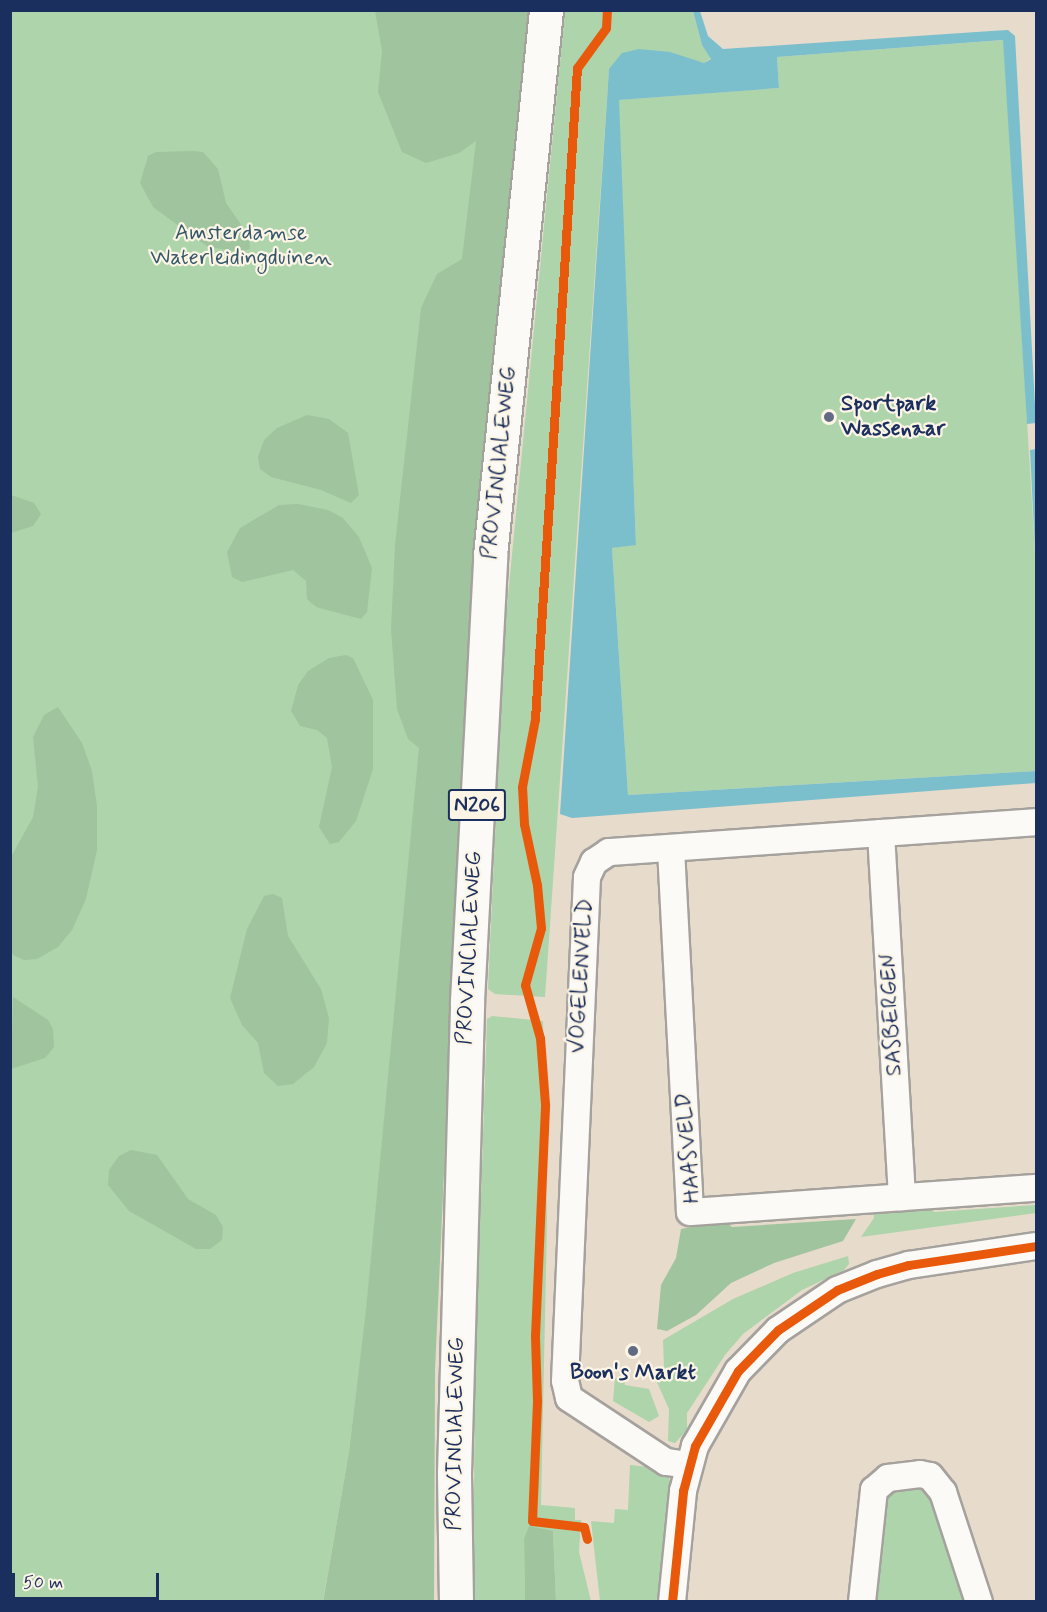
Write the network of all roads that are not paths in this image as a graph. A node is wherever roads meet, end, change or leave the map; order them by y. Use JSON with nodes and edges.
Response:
{"nodes":[{"id":1,"x":546,"y":10,"type":"edge"},
{"id":2,"x":1036,"y":822,"type":"edge"},
{"id":3,"x":881,"y":833,"type":"junction"},
{"id":4,"x":670,"y":849,"type":"junction"},
{"id":5,"x":1036,"y":1188,"type":"edge"},
{"id":6,"x":902,"y":1197,"type":"junction"},
{"id":7,"x":1036,"y":1246,"type":"edge"},
{"id":8,"x":688,"y":1465,"type":"junction"},
{"id":9,"x":456,"y":1602,"type":"edge"},
{"id":10,"x":672,"y":1602,"type":"edge"},
{"id":11,"x":862,"y":1602,"type":"edge"},
{"id":12,"x":979,"y":1602,"type":"edge"}],
"edges":[{"from":1,"to":9,"type":"main road","name":"PROVINCIALEWEG","number":"N206"},
{"from":2,"to":3,"type":"street","name":"VOGELENVELD"},
{"from":3,"to":4,"type":"street","name":"VOGELENVELD"},
{"from":3,"to":6,"type":"street","name":"SASBERGEN"},
{"from":4,"to":6,"type":"street","name":"HAASVELD"},
{"from":4,"to":8,"type":"street","name":"VOGELENVELD"},
{"from":5,"to":6,"type":"street","name":"HAASVELD"},
{"from":7,"to":8,"type":"street"},
{"from":8,"to":10,"type":"street"},
{"from":11,"to":12,"type":"street"}]}
